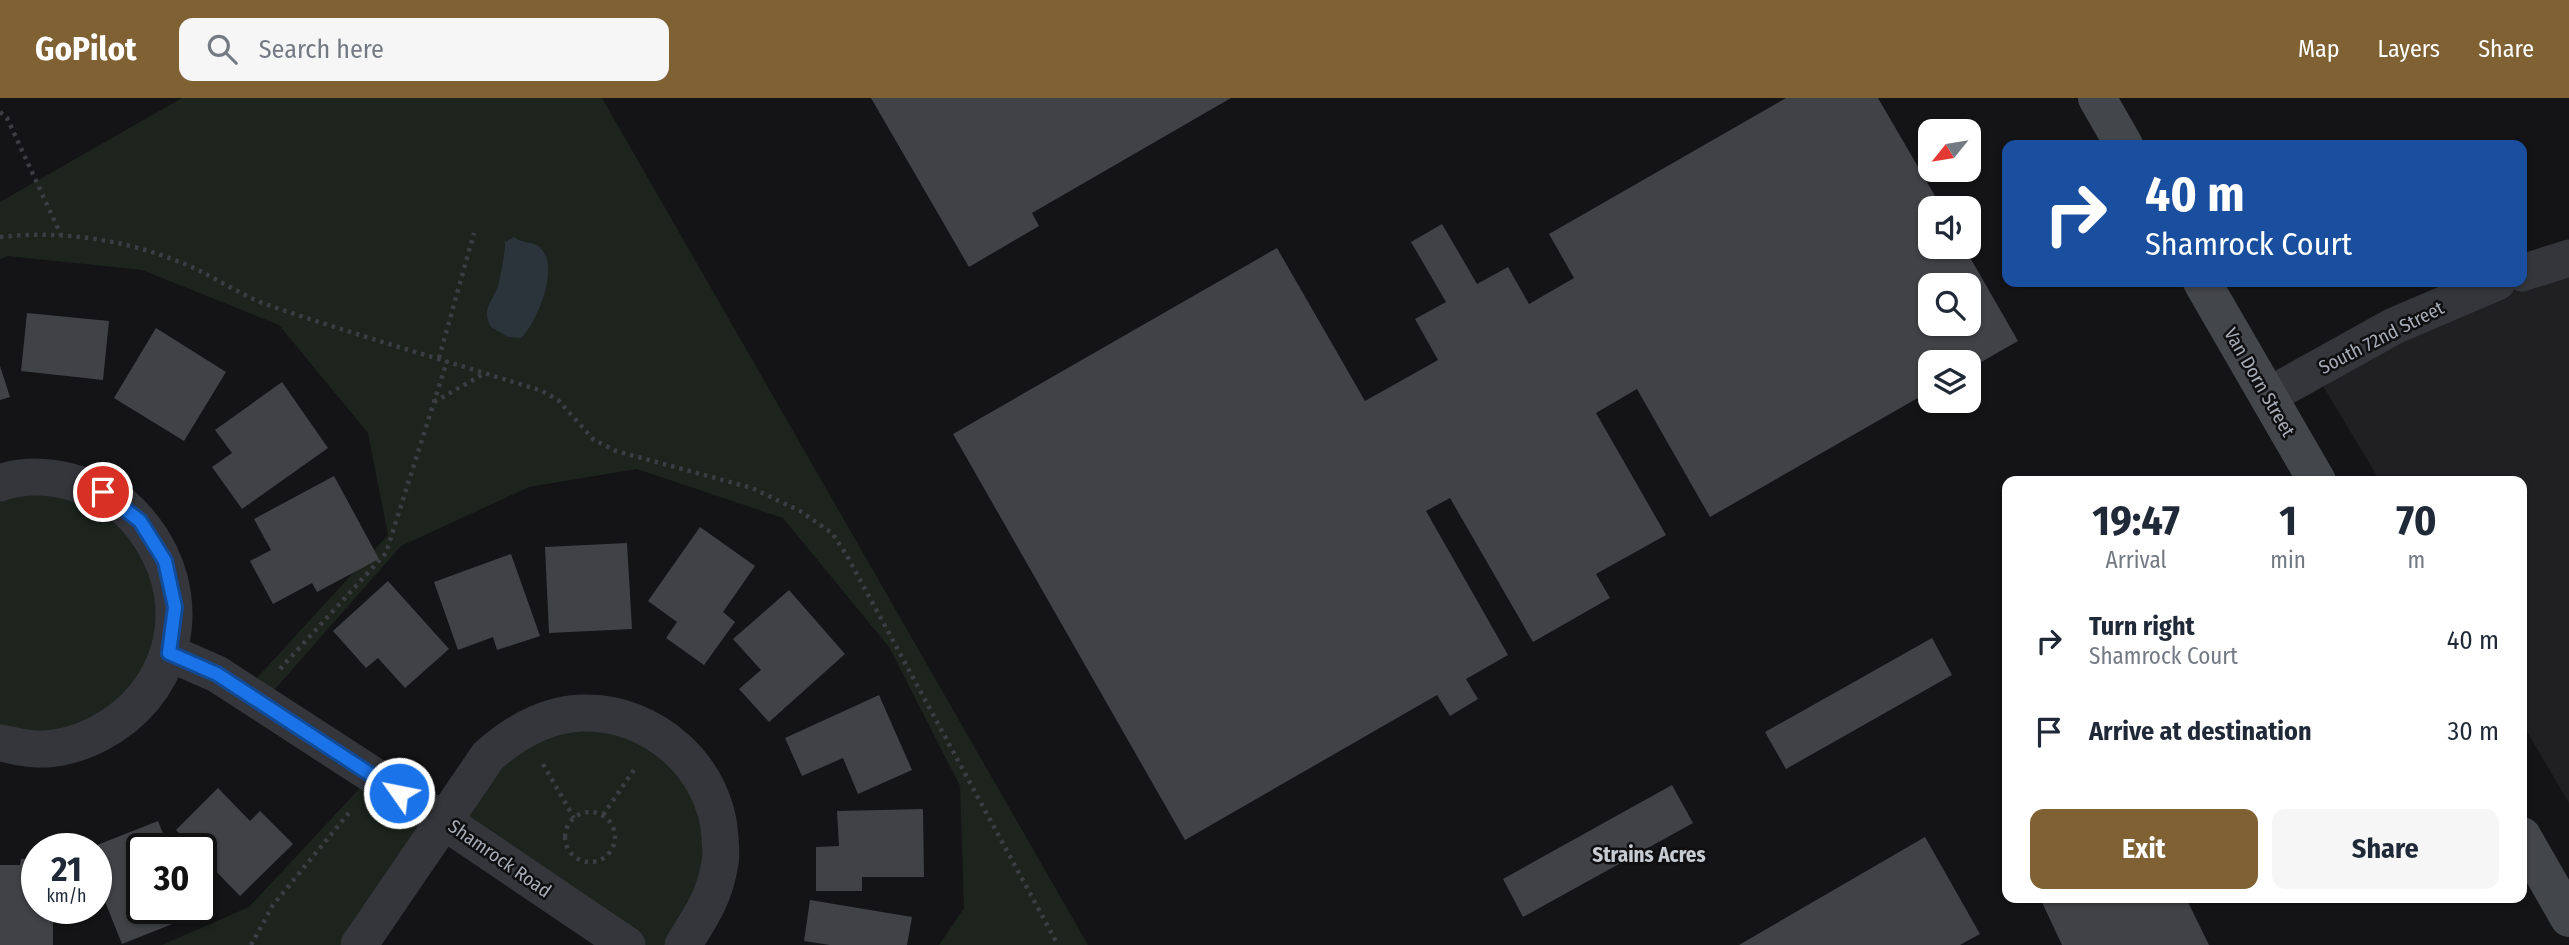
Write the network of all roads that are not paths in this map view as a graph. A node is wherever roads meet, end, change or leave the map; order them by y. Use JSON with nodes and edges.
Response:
{"nodes":[{"id":1,"x":2097,"y":98,"type":"edge"},
{"id":2,"x":2121,"y":140,"type":"edge"},
{"id":3,"x":2569,"y":258,"type":"edge"},
{"id":4,"x":2527,"y":271,"type":"edge"},
{"id":5,"x":2206,"y":287,"type":"edge"},
{"id":6,"x":2485,"y":287,"type":"edge"},
{"id":7,"x":2268,"y":396,"type":"junction"},
{"id":8,"x":2314,"y":476,"type":"edge"},
{"id":9,"x":0,"y":483,"type":"edge"},
{"id":10,"x":169,"y":653,"type":"junction"},
{"id":11,"x":0,"y":743,"type":"edge"},
{"id":12,"x":442,"y":821,"type":"junction"},
{"id":13,"x":2527,"y":845,"type":"edge"},
{"id":14,"x":2569,"y":918,"type":"edge"},
{"id":15,"x":359,"y":945,"type":"edge"},
{"id":16,"x":627,"y":945,"type":"edge"},
{"id":17,"x":683,"y":945,"type":"edge"}],
"edges":[{"from":1,"to":2,"type":"main road"},
{"from":3,"to":4,"type":"street"},
{"from":5,"to":7,"type":"main road","name":"Van Dorn Street"},
{"from":6,"to":7,"type":"street","name":"South 72nd Street"},
{"from":7,"to":8,"type":"main road","name":"Van Dorn Street"},
{"from":9,"to":10,"type":"street"},
{"from":10,"to":11,"type":"street"},
{"from":10,"to":12,"type":"street"},
{"from":12,"to":15,"type":"street"},
{"from":12,"to":16,"type":"street","name":"Shamrock Road"},
{"from":12,"to":17,"type":"street","name":"Shamrock Road"},
{"from":13,"to":14,"type":"main road"}]}
